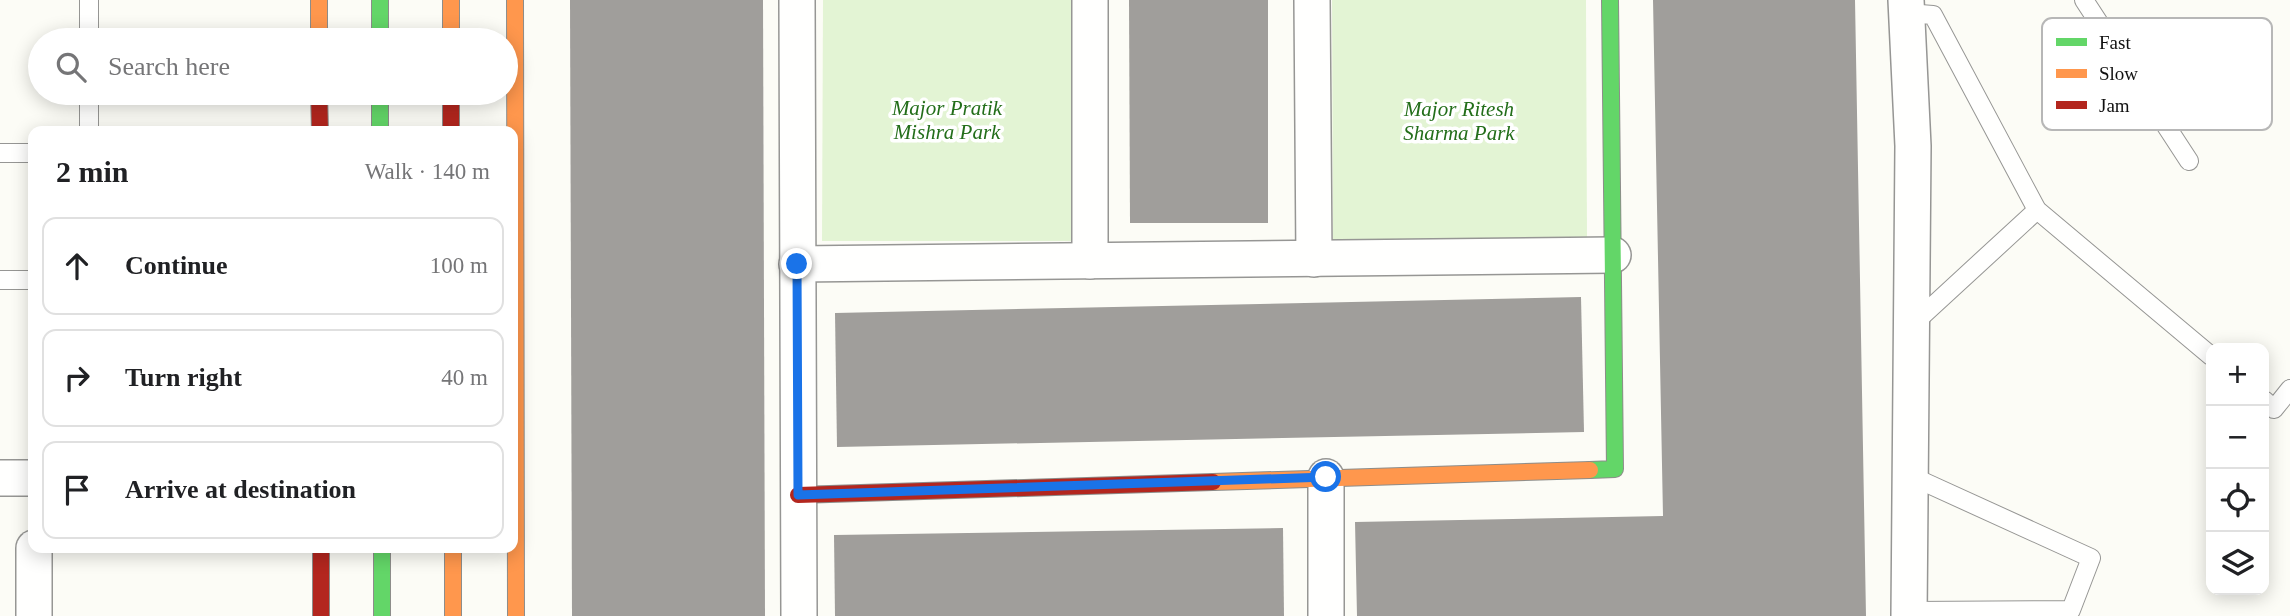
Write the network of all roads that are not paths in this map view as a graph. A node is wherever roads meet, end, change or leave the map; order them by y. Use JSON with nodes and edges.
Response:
{"nodes":[{"id":1,"x":89,"y":0,"type":"edge"},
{"id":2,"x":319,"y":0,"type":"edge"},
{"id":3,"x":380,"y":0,"type":"edge"},
{"id":4,"x":451,"y":0,"type":"edge"},
{"id":5,"x":515,"y":0,"type":"edge"},
{"id":6,"x":797,"y":0,"type":"edge"},
{"id":7,"x":1090,"y":0,"type":"edge"},
{"id":8,"x":1312,"y":0,"type":"edge"},
{"id":9,"x":1609,"y":0,"type":"edge"},
{"id":10,"x":2084,"y":0,"type":"edge"},
{"id":11,"x":1907,"y":7,"type":"edge"},
{"id":12,"x":2096,"y":18,"type":"edge"},
{"id":13,"x":89,"y":28,"type":"edge"},
{"id":14,"x":319,"y":28,"type":"edge"},
{"id":15,"x":380,"y":28,"type":"edge"},
{"id":16,"x":451,"y":28,"type":"edge"},
{"id":17,"x":515,"y":28,"type":"edge"},
{"id":18,"x":89,"y":105,"type":"edge"},
{"id":19,"x":320,"y":105,"type":"edge"},
{"id":20,"x":380,"y":105,"type":"edge"},
{"id":21,"x":451,"y":105,"type":"edge"},
{"id":22,"x":515,"y":105,"type":"edge"},
{"id":23,"x":89,"y":126,"type":"edge"},
{"id":24,"x":320,"y":126,"type":"edge"},
{"id":25,"x":380,"y":126,"type":"edge"},
{"id":26,"x":451,"y":126,"type":"edge"},
{"id":27,"x":515,"y":126,"type":"edge"},
{"id":28,"x":2169,"y":130,"type":"edge"},
{"id":29,"x":0,"y":152,"type":"edge"},
{"id":30,"x":28,"y":153,"type":"edge"},
{"id":31,"x":2189,"y":161,"type":"dead end"},
{"id":32,"x":2036,"y":210,"type":"junction"},
{"id":33,"x":1613,"y":256,"type":"junction"},
{"id":34,"x":1314,"y":259,"type":"junction"},
{"id":35,"x":1090,"y":261,"type":"junction"},
{"id":36,"x":797,"y":264,"type":"junction"},
{"id":37,"x":0,"y":280,"type":"edge"},
{"id":38,"x":28,"y":280,"type":"edge"},
{"id":39,"x":1912,"y":326,"type":"junction"},
{"id":40,"x":2206,"y":352,"type":"edge"},
{"id":41,"x":2290,"y":389,"type":"edge"},
{"id":42,"x":2269,"y":404,"type":"edge"},
{"id":43,"x":1910,"y":476,"type":"junction"},
{"id":44,"x":1326,"y":477,"type":"junction"},
{"id":45,"x":0,"y":478,"type":"edge"},
{"id":46,"x":28,"y":478,"type":"edge"},
{"id":47,"x":798,"y":495,"type":"junction"},
{"id":48,"x":34,"y":553,"type":"edge"},
{"id":49,"x":321,"y":553,"type":"edge"},
{"id":50,"x":382,"y":553,"type":"edge"},
{"id":51,"x":453,"y":553,"type":"edge"},
{"id":52,"x":516,"y":553,"type":"edge"},
{"id":53,"x":1910,"y":614,"type":"edge"},
{"id":54,"x":34,"y":616,"type":"edge"},
{"id":55,"x":321,"y":616,"type":"edge"},
{"id":56,"x":382,"y":616,"type":"edge"},
{"id":57,"x":453,"y":616,"type":"edge"},
{"id":58,"x":516,"y":616,"type":"edge"},
{"id":59,"x":799,"y":616,"type":"edge"},
{"id":60,"x":1326,"y":616,"type":"edge"}],
"edges":[{"from":1,"to":13,"type":"lane"},
{"from":2,"to":14,"type":"main road"},
{"from":3,"to":15,"type":"main road"},
{"from":4,"to":16,"type":"main road"},
{"from":5,"to":17,"type":"main road"},
{"from":6,"to":36,"type":"street"},
{"from":7,"to":35,"type":"street"},
{"from":8,"to":34,"type":"street"},
{"from":9,"to":33,"type":"main road"},
{"from":10,"to":12,"type":"lane"},
{"from":11,"to":32,"type":"lane"},
{"from":11,"to":39,"type":"street"},
{"from":18,"to":23,"type":"lane"},
{"from":19,"to":24,"type":"main road"},
{"from":20,"to":25,"type":"main road"},
{"from":21,"to":26,"type":"main road"},
{"from":22,"to":27,"type":"main road"},
{"from":28,"to":31,"type":"lane"},
{"from":29,"to":30,"type":"lane"},
{"from":32,"to":39,"type":"lane"},
{"from":32,"to":40,"type":"lane"},
{"from":33,"to":34,"type":"street"},
{"from":33,"to":44,"type":"main road"},
{"from":34,"to":35,"type":"street"},
{"from":35,"to":36,"type":"street"},
{"from":36,"to":47,"type":"street"},
{"from":37,"to":38,"type":"lane"},
{"from":39,"to":43,"type":"street"},
{"from":41,"to":42,"type":"lane"},
{"from":43,"to":53,"type":"street"},
{"from":43,"to":53,"type":"lane"},
{"from":44,"to":47,"type":"main road"},
{"from":44,"to":60,"type":"street"},
{"from":45,"to":46,"type":"street"},
{"from":47,"to":59,"type":"street"},
{"from":48,"to":54,"type":"street"},
{"from":49,"to":55,"type":"main road"},
{"from":50,"to":56,"type":"main road"},
{"from":51,"to":57,"type":"main road"},
{"from":52,"to":58,"type":"main road"}]}
